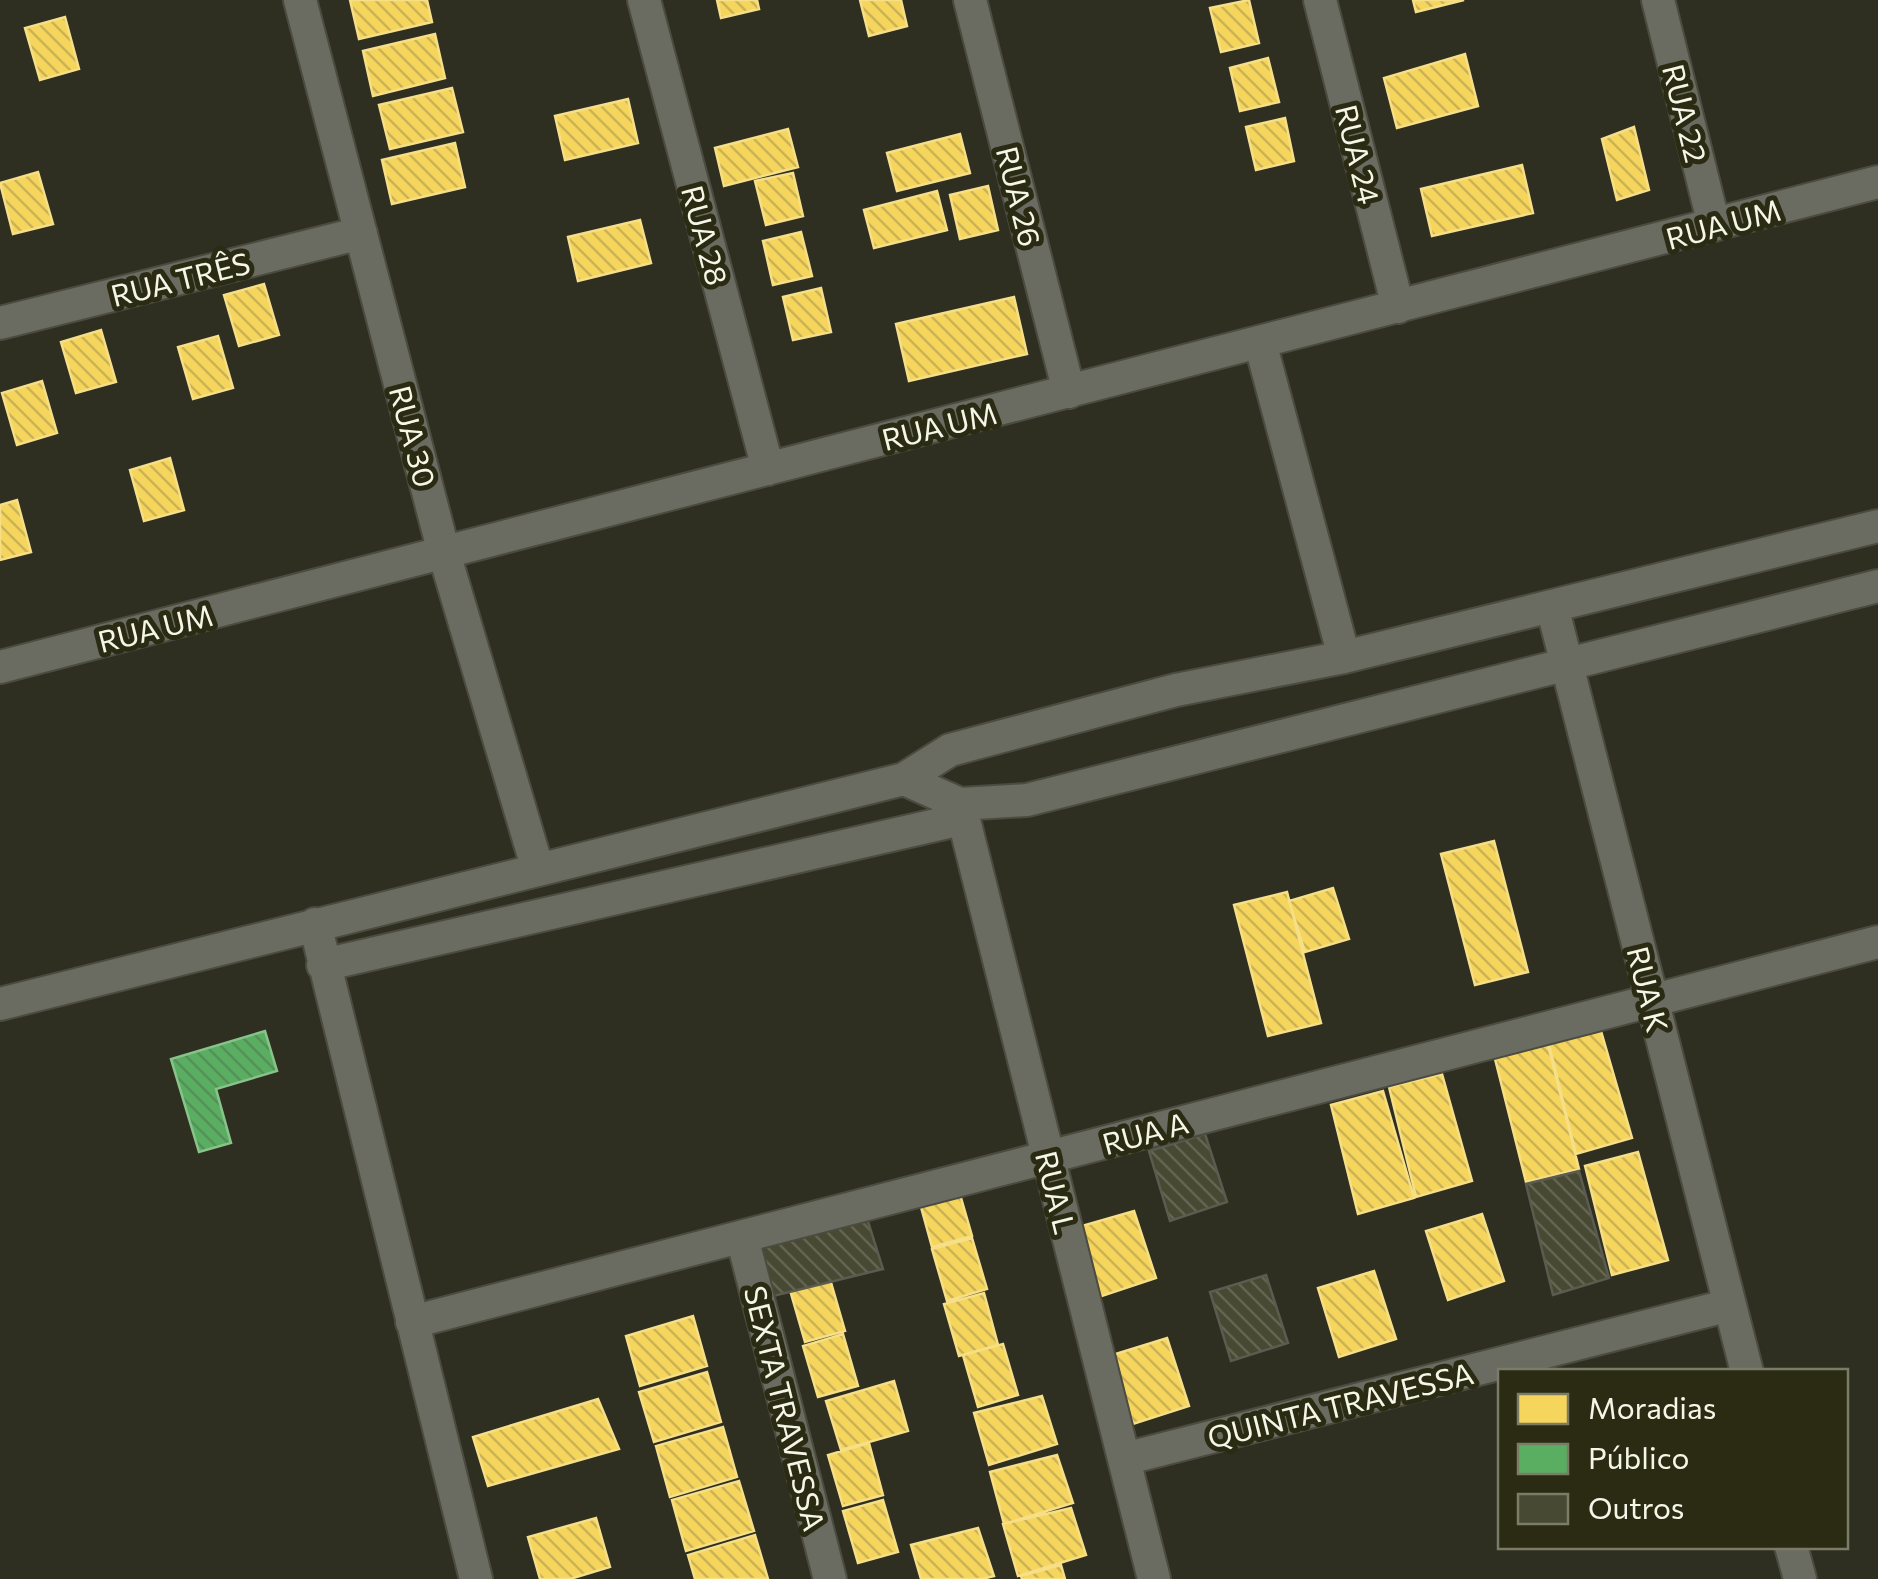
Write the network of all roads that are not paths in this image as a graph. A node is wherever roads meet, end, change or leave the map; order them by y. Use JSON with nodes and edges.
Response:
{"nodes":[{"id":1,"x":300,"y":0,"type":"edge"},
{"id":2,"x":644,"y":0,"type":"edge"},
{"id":3,"x":970,"y":0,"type":"edge"},
{"id":4,"x":1320,"y":0,"type":"edge"},
{"id":5,"x":1658,"y":0,"type":"edge"},
{"id":6,"x":1878,"y":182,"type":"edge"},
{"id":7,"x":1714,"y":225,"type":"junction"},
{"id":8,"x":361,"y":233,"type":"junction"},
{"id":9,"x":1398,"y":307,"type":"junction"},
{"id":10,"x":0,"y":324,"type":"edge"},
{"id":11,"x":1260,"y":342,"type":"junction"},
{"id":12,"x":1069,"y":392,"type":"junction"},
{"id":13,"x":768,"y":470,"type":"junction"},
{"id":14,"x":1878,"y":526,"type":"edge"},
{"id":15,"x":444,"y":553,"type":"junction"},
{"id":16,"x":1878,"y":586,"type":"edge"},
{"id":17,"x":1552,"y":606,"type":"junction"},
{"id":18,"x":1344,"y":657,"type":"junction"},
{"id":19,"x":1566,"y":666,"type":"junction"},
{"id":20,"x":0,"y":667,"type":"edge"},
{"id":21,"x":904,"y":779,"type":"junction"},
{"id":22,"x":961,"y":812,"type":"junction"},
{"id":23,"x":538,"y":870,"type":"junction"},
{"id":24,"x":315,"y":924,"type":"junction"},
{"id":25,"x":1878,"y":942,"type":"edge"},
{"id":26,"x":323,"y":965,"type":"junction"},
{"id":27,"x":1652,"y":1001,"type":"junction"},
{"id":28,"x":0,"y":1004,"type":"edge"},
{"id":29,"x":1048,"y":1157,"type":"junction"},
{"id":30,"x":742,"y":1236,"type":"junction"},
{"id":31,"x":1730,"y":1305,"type":"junction"},
{"id":32,"x":412,"y":1322,"type":"junction"},
{"id":33,"x":1746,"y":1369,"type":"edge"},
{"id":34,"x":1124,"y":1459,"type":"junction"},
{"id":35,"x":1793,"y":1549,"type":"edge"},
{"id":36,"x":476,"y":1579,"type":"edge"},
{"id":37,"x":830,"y":1579,"type":"edge"},
{"id":38,"x":1154,"y":1579,"type":"edge"},
{"id":39,"x":1800,"y":1579,"type":"edge"}],
"edges":[{"from":1,"to":8,"type":"street","name":"RUA 30"},
{"from":2,"to":13,"type":"street","name":"RUA 28"},
{"from":3,"to":12,"type":"street","name":"RUA 26"},
{"from":4,"to":9,"type":"street","name":"RUA 24"},
{"from":5,"to":7,"type":"street","name":"RUA 22"},
{"from":6,"to":7,"type":"street","name":"RUA UM"},
{"from":7,"to":9,"type":"street","name":"RUA UM"},
{"from":8,"to":10,"type":"street","name":"RUA TRÊS"},
{"from":8,"to":15,"type":"street","name":"RUA 30"},
{"from":9,"to":11,"type":"street","name":"RUA UM"},
{"from":11,"to":12,"type":"street","name":"RUA UM"},
{"from":11,"to":18,"type":"street"},
{"from":12,"to":13,"type":"street","name":"RUA UM"},
{"from":13,"to":15,"type":"street","name":"RUA UM"},
{"from":14,"to":17,"type":"street"},
{"from":15,"to":20,"type":"street","name":"RUA UM"},
{"from":15,"to":23,"type":"street","name":"RUA 30"},
{"from":16,"to":19,"type":"street"},
{"from":17,"to":18,"type":"street"},
{"from":17,"to":19,"type":"street","name":"RUA K"},
{"from":18,"to":21,"type":"street"},
{"from":19,"to":22,"type":"street"},
{"from":19,"to":27,"type":"street","name":"RUA K"},
{"from":21,"to":22,"type":"street"},
{"from":21,"to":23,"type":"street"},
{"from":22,"to":26,"type":"street"},
{"from":22,"to":29,"type":"street","name":"RUA L"},
{"from":23,"to":24,"type":"street"},
{"from":24,"to":26,"type":"street"},
{"from":24,"to":28,"type":"street"},
{"from":25,"to":27,"type":"street","name":"RUA A"},
{"from":26,"to":32,"type":"street"},
{"from":27,"to":29,"type":"street","name":"RUA A"},
{"from":27,"to":31,"type":"street","name":"RUA K"},
{"from":29,"to":30,"type":"street","name":"RUA A"},
{"from":29,"to":34,"type":"street","name":"RUA L"},
{"from":30,"to":32,"type":"street","name":"RUA A"},
{"from":30,"to":37,"type":"street","name":"SEXTA TRAVESSA"},
{"from":31,"to":33,"type":"street","name":"RUA K"},
{"from":31,"to":34,"type":"street","name":"QUINTA TRAVESSA"},
{"from":32,"to":36,"type":"street"},
{"from":34,"to":38,"type":"street","name":"RUA L"},
{"from":35,"to":39,"type":"street"}]}
